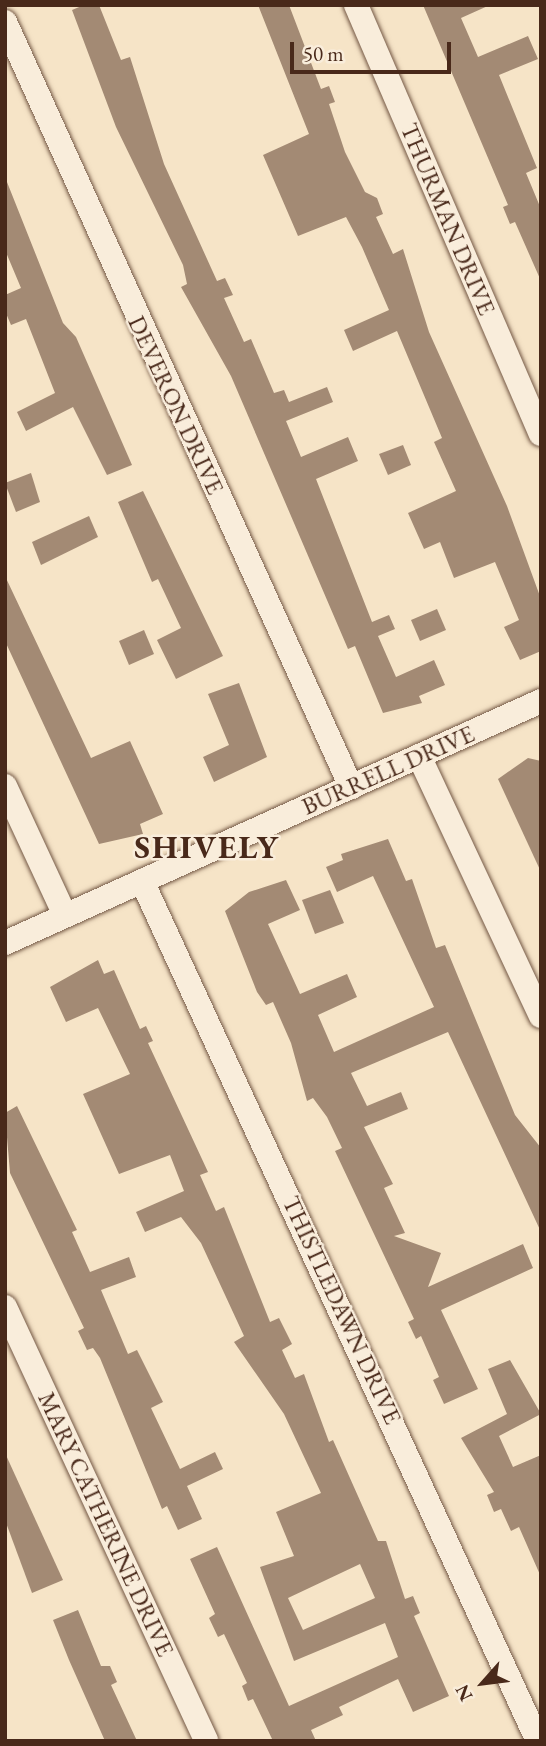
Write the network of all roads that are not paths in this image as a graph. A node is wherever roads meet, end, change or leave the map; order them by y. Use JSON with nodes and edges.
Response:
{"nodes":[{"id":1,"x":356,"y":5,"type":"edge"},
{"id":2,"x":5,"y":22,"type":"edge"},
{"id":3,"x":541,"y":434,"type":"edge"},
{"id":4,"x":541,"y":701,"type":"edge"},
{"id":5,"x":419,"y":756,"type":"junction"},
{"id":6,"x":5,"y":786,"type":"edge"},
{"id":7,"x":351,"y":787,"type":"junction"},
{"id":8,"x":142,"y":881,"type":"junction"},
{"id":9,"x":65,"y":915,"type":"junction"},
{"id":10,"x":5,"y":943,"type":"edge"},
{"id":11,"x":541,"y":1016,"type":"edge"},
{"id":12,"x":5,"y":1307,"type":"edge"},
{"id":13,"x":206,"y":1741,"type":"edge"},
{"id":14,"x":538,"y":1741,"type":"edge"}],
"edges":[{"from":1,"to":3,"type":"street","name":"THURMAN DRIVE"},
{"from":2,"to":7,"type":"street","name":"DEVERON DRIVE"},
{"from":4,"to":5,"type":"street","name":"BURRELL DRIVE"},
{"from":5,"to":7,"type":"street","name":"BURRELL DRIVE"},
{"from":5,"to":11,"type":"street"},
{"from":6,"to":9,"type":"street"},
{"from":7,"to":8,"type":"street","name":"BURRELL DRIVE"},
{"from":8,"to":9,"type":"street","name":"BURRELL DRIVE"},
{"from":8,"to":14,"type":"street","name":"THISTLEDAWN DRIVE"},
{"from":9,"to":10,"type":"street","name":"BURRELL DRIVE"},
{"from":12,"to":13,"type":"street","name":"MARY CATHERINE DRIVE"}]}
